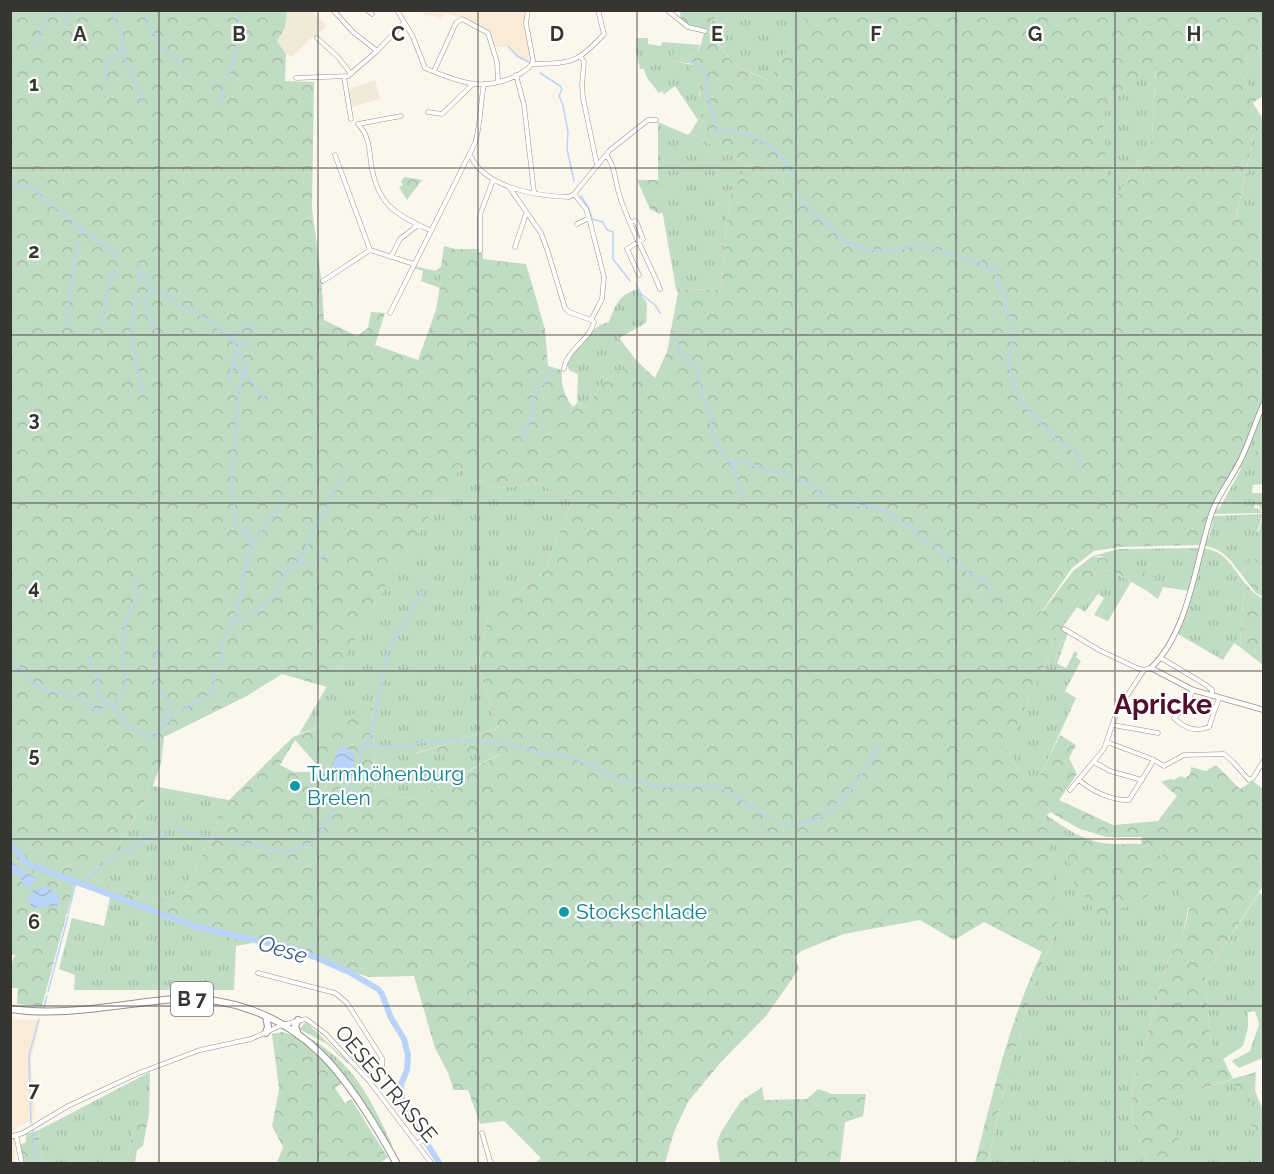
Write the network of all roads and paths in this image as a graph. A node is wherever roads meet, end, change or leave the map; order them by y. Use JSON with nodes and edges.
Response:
{"nodes":[{"id":1,"x":333,"y":10,"type":"edge"},
{"id":2,"x":367,"y":10,"type":"edge"},
{"id":3,"x":396,"y":10,"type":"edge"},
{"id":4,"x":528,"y":10,"type":"edge"},
{"id":5,"x":598,"y":10,"type":"edge"},
{"id":6,"x":667,"y":10,"type":"edge"},
{"id":7,"x":372,"y":14,"type":"dead end"},
{"id":8,"x":404,"y":23,"type":"junction"},
{"id":9,"x":705,"y":31,"type":"dead end"},
{"id":10,"x":317,"y":38,"type":"dead end"},
{"id":11,"x":377,"y":51,"type":"junction"},
{"id":12,"x":581,"y":57,"type":"junction"},
{"id":13,"x":532,"y":64,"type":"junction"},
{"id":14,"x":434,"y":71,"type":"junction"},
{"id":15,"x":351,"y":74,"type":"junction"},
{"id":16,"x":516,"y":75,"type":"junction"},
{"id":17,"x":345,"y":77,"type":"junction"},
{"id":18,"x":296,"y":78,"type":"dead end"},
{"id":19,"x":498,"y":81,"type":"junction"},
{"id":20,"x":474,"y":84,"type":"junction"},
{"id":21,"x":484,"y":84,"type":"junction"},
{"id":22,"x":428,"y":112,"type":"dead end"},
{"id":23,"x":401,"y":116,"type":"dead end"},
{"id":24,"x":351,"y":118,"type":"dead end"},
{"id":25,"x":656,"y":120,"type":"dead end"},
{"id":26,"x":335,"y":155,"type":"dead end"},
{"id":27,"x":470,"y":155,"type":"junction"},
{"id":28,"x":606,"y":155,"type":"junction"},
{"id":29,"x":597,"y":166,"type":"junction"},
{"id":30,"x":493,"y":180,"type":"junction"},
{"id":31,"x":509,"y":187,"type":"junction"},
{"id":32,"x":534,"y":192,"type":"junction"},
{"id":33,"x":574,"y":194,"type":"junction"},
{"id":34,"x":526,"y":213,"type":"junction"},
{"id":35,"x":589,"y":218,"type":"junction"},
{"id":36,"x":577,"y":224,"type":"dead end"},
{"id":37,"x":418,"y":225,"type":"junction"},
{"id":38,"x":430,"y":230,"type":"junction"},
{"id":39,"x":639,"y":242,"type":"junction"},
{"id":40,"x":515,"y":247,"type":"dead end"},
{"id":41,"x":370,"y":250,"type":"junction"},
{"id":42,"x":480,"y":251,"type":"dead end"},
{"id":43,"x":392,"y":257,"type":"junction"},
{"id":44,"x":414,"y":264,"type":"junction"},
{"id":45,"x":639,"y":275,"type":"dead end"},
{"id":46,"x":323,"y":281,"type":"dead end"},
{"id":47,"x":660,"y":289,"type":"dead end"},
{"id":48,"x":390,"y":313,"type":"dead end"},
{"id":49,"x":591,"y":320,"type":"junction"},
{"id":50,"x":564,"y":369,"type":"dead end"},
{"id":51,"x":1263,"y":403,"type":"edge"},
{"id":52,"x":1064,"y":629,"type":"dead end"},
{"id":53,"x":1161,"y":658,"type":"junction"},
{"id":54,"x":1151,"y":668,"type":"junction"},
{"id":55,"x":1144,"y":670,"type":"junction"},
{"id":56,"x":1193,"y":690,"type":"junction"},
{"id":57,"x":1212,"y":696,"type":"junction"},
{"id":58,"x":1219,"y":698,"type":"junction"},
{"id":59,"x":1263,"y":710,"type":"edge"},
{"id":60,"x":1113,"y":725,"type":"junction"},
{"id":61,"x":1158,"y":733,"type":"dead end"},
{"id":62,"x":1107,"y":742,"type":"junction"},
{"id":63,"x":1154,"y":760,"type":"junction"},
{"id":64,"x":1263,"y":760,"type":"edge"},
{"id":65,"x":1094,"y":762,"type":"junction"},
{"id":66,"x":1079,"y":780,"type":"junction"},
{"id":67,"x":1142,"y":780,"type":"junction"},
{"id":68,"x":1070,"y":790,"type":"dead end"},
{"id":69,"x":258,"y":973,"type":"dead end"},
{"id":70,"x":10,"y":1009,"type":"edge"},
{"id":71,"x":266,"y":1016,"type":"junction"},
{"id":72,"x":298,"y":1020,"type":"junction"},
{"id":73,"x":282,"y":1025,"type":"junction"},
{"id":74,"x":266,"y":1033,"type":"junction"},
{"id":75,"x":298,"y":1035,"type":"junction"},
{"id":76,"x":370,"y":1082,"type":"junction"},
{"id":77,"x":482,"y":1133,"type":"dead end"},
{"id":78,"x":432,"y":1134,"type":"dead end"},
{"id":79,"x":16,"y":1135,"type":"junction"},
{"id":80,"x":10,"y":1137,"type":"edge"},
{"id":81,"x":417,"y":1144,"type":"junction"},
{"id":82,"x":490,"y":1163,"type":"edge"},
{"id":83,"x":22,"y":1164,"type":"edge"},
{"id":84,"x":397,"y":1164,"type":"edge"},
{"id":85,"x":432,"y":1164,"type":"edge"}],
"edges":[{"from":1,"to":11,"type":"street"},
{"from":2,"to":7,"type":"street"},
{"from":3,"to":8,"type":"street"},
{"from":4,"to":13,"type":"street"},
{"from":5,"to":12,"type":"street"},
{"from":6,"to":9,"type":"street"},
{"from":8,"to":11,"type":"street"},
{"from":8,"to":14,"type":"street"},
{"from":10,"to":15,"type":"street"},
{"from":11,"to":15,"type":"street"},
{"from":12,"to":13,"type":"street"},
{"from":12,"to":29,"type":"street"},
{"from":13,"to":16,"type":"street"},
{"from":14,"to":19,"type":"street"},
{"from":14,"to":20,"type":"street"},
{"from":15,"to":17,"type":"street"},
{"from":16,"to":19,"type":"street"},
{"from":16,"to":32,"type":"street"},
{"from":17,"to":18,"type":"street"},
{"from":17,"to":24,"type":"street"},
{"from":19,"to":21,"type":"street"},
{"from":20,"to":21,"type":"street"},
{"from":20,"to":22,"type":"street"},
{"from":21,"to":27,"type":"street"},
{"from":23,"to":37,"type":"street"},
{"from":25,"to":28,"type":"street"},
{"from":26,"to":41,"type":"street"},
{"from":27,"to":30,"type":"street"},
{"from":27,"to":38,"type":"street"},
{"from":28,"to":29,"type":"street"},
{"from":28,"to":39,"type":"street"},
{"from":29,"to":33,"type":"street"},
{"from":30,"to":31,"type":"street"},
{"from":30,"to":42,"type":"street"},
{"from":31,"to":32,"type":"street"},
{"from":31,"to":34,"type":"street"},
{"from":32,"to":33,"type":"street"},
{"from":33,"to":35,"type":"street"},
{"from":34,"to":40,"type":"street"},
{"from":34,"to":49,"type":"street"},
{"from":35,"to":36,"type":"street"},
{"from":35,"to":49,"type":"street"},
{"from":37,"to":38,"type":"street"},
{"from":37,"to":43,"type":"street"},
{"from":38,"to":44,"type":"street"},
{"from":39,"to":45,"type":"street"},
{"from":39,"to":47,"type":"street"},
{"from":41,"to":43,"type":"street"},
{"from":41,"to":46,"type":"street"},
{"from":43,"to":44,"type":"street"},
{"from":44,"to":48,"type":"street"},
{"from":49,"to":50,"type":"street"},
{"from":51,"to":53,"type":"street"},
{"from":52,"to":55,"type":"street"},
{"from":53,"to":54,"type":"street"},
{"from":53,"to":57,"type":"street"},
{"from":54,"to":55,"type":"street"},
{"from":54,"to":56,"type":"street"},
{"from":55,"to":60,"type":"street"},
{"from":56,"to":57,"type":"street"},
{"from":56,"to":58,"type":"street"},
{"from":57,"to":58,"type":"street"},
{"from":58,"to":59,"type":"street"},
{"from":60,"to":61,"type":"street"},
{"from":60,"to":62,"type":"street"},
{"from":62,"to":63,"type":"street"},
{"from":62,"to":65,"type":"street"},
{"from":63,"to":64,"type":"street"},
{"from":63,"to":67,"type":"street"},
{"from":65,"to":66,"type":"street"},
{"from":65,"to":67,"type":"street"},
{"from":66,"to":67,"type":"street"},
{"from":66,"to":68,"type":"street"},
{"from":69,"to":76,"type":"street"},
{"from":70,"to":71,"type":"main road","number":"B 7"},
{"from":71,"to":73,"type":"main road","number":"B 7"},
{"from":71,"to":74,"type":"main road"},
{"from":72,"to":73,"type":"street"},
{"from":72,"to":75,"type":"main road"},
{"from":72,"to":76,"type":"street","name":"OESESTRASSE"},
{"from":73,"to":74,"type":"street"},
{"from":73,"to":75,"type":"main road","number":"B 7"},
{"from":74,"to":79,"type":"street"},
{"from":75,"to":84,"type":"main road","number":"B 7"},
{"from":76,"to":81,"type":"street","name":"OESESTRASSE"},
{"from":77,"to":82,"type":"street"},
{"from":78,"to":81,"type":"street"},
{"from":79,"to":80,"type":"street"},
{"from":79,"to":83,"type":"street"},
{"from":81,"to":85,"type":"street","name":"OESESTRASSE"}]}
